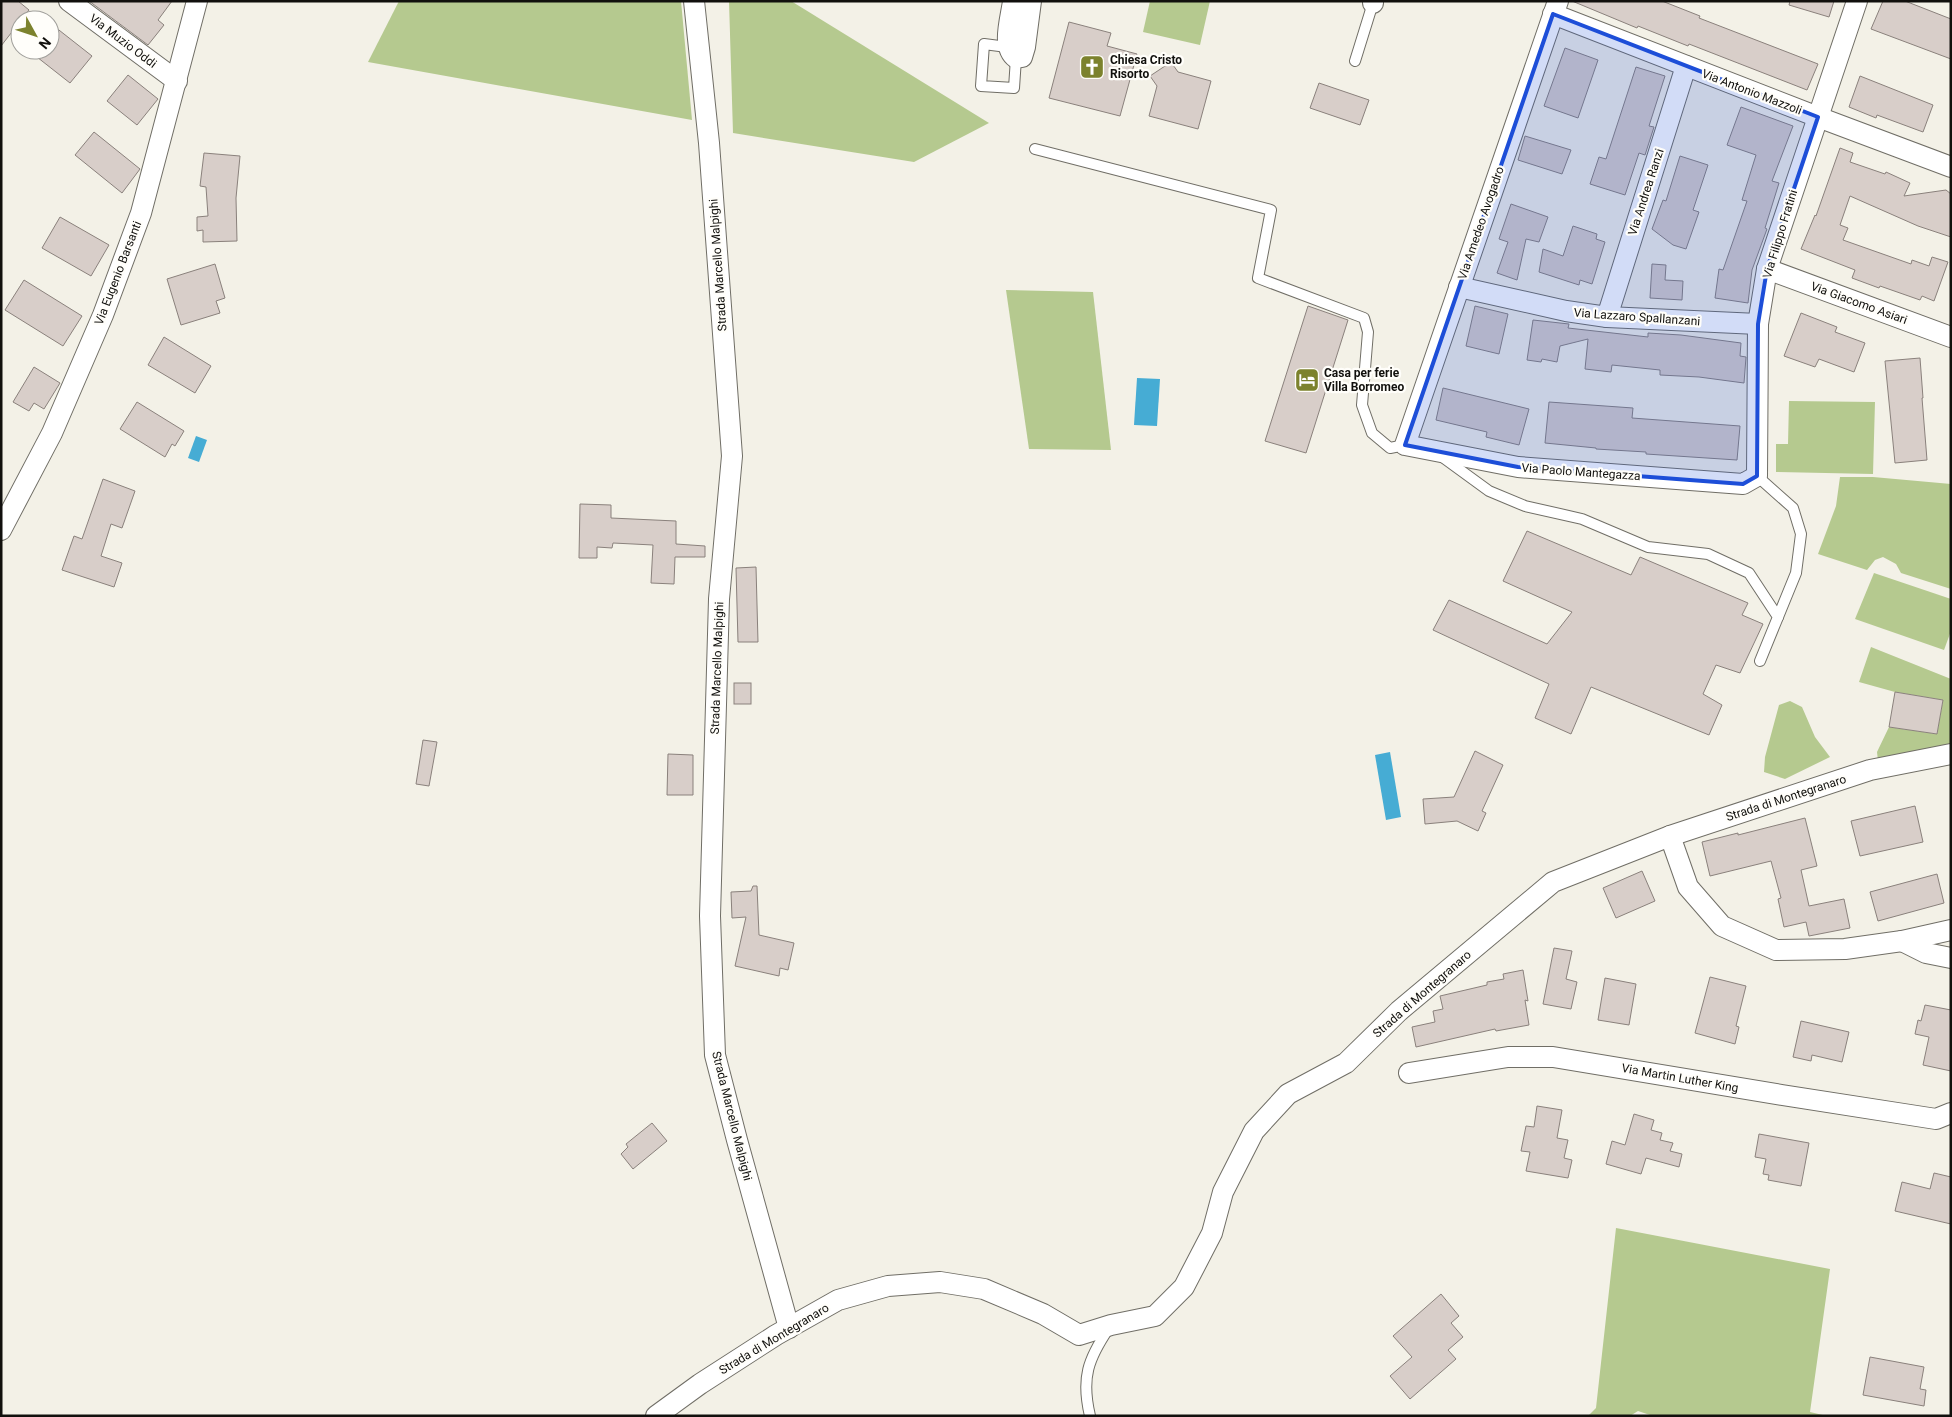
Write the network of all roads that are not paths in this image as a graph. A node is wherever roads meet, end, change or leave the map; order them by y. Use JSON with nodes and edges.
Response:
{"nodes":[{"id":1,"x":69,"y":1,"type":"edge"},
{"id":2,"x":198,"y":1,"type":"edge"},
{"id":3,"x":694,"y":1,"type":"edge"},
{"id":4,"x":1013,"y":1,"type":"edge"},
{"id":5,"x":1031,"y":1,"type":"edge"},
{"id":6,"x":1857,"y":1,"type":"edge"},
{"id":7,"x":1373,"y":2,"type":"edge"},
{"id":8,"x":1555,"y":7,"type":"edge"},
{"id":9,"x":1016,"y":51,"type":"junction"},
{"id":10,"x":1355,"y":61,"type":"dead end"},
{"id":11,"x":1686,"y":66,"type":"junction"},
{"id":12,"x":177,"y":82,"type":"junction"},
{"id":13,"x":1818,"y":117,"type":"junction"},
{"id":14,"x":1035,"y":149,"type":"dead end"},
{"id":15,"x":1951,"y":167,"type":"edge"},
{"id":16,"x":1767,"y":269,"type":"junction"},
{"id":17,"x":1459,"y":287,"type":"junction"},
{"id":18,"x":1606,"y":317,"type":"junction"},
{"id":19,"x":1758,"y":324,"type":"junction"},
{"id":20,"x":1951,"y":337,"type":"edge"},
{"id":21,"x":1405,"y":445,"type":"junction"},
{"id":22,"x":1436,"y":451,"type":"junction"},
{"id":23,"x":1757,"y":476,"type":"junction"},
{"id":24,"x":1,"y":530,"type":"edge"},
{"id":25,"x":1778,"y":617,"type":"junction"},
{"id":26,"x":1760,"y":661,"type":"dead end"},
{"id":27,"x":1951,"y":754,"type":"edge"},
{"id":28,"x":1670,"y":836,"type":"junction"},
{"id":29,"x":1951,"y":930,"type":"edge"},
{"id":30,"x":1902,"y":941,"type":"junction"},
{"id":31,"x":1951,"y":958,"type":"edge"},
{"id":32,"x":1409,"y":1073,"type":"dead end"},
{"id":33,"x":1951,"y":1113,"type":"edge"},
{"id":34,"x":1111,"y":1325,"type":"junction"},
{"id":35,"x":789,"y":1328,"type":"junction"},
{"id":36,"x":656,"y":1416,"type":"edge"},
{"id":37,"x":1090,"y":1416,"type":"edge"}],
"edges":[{"from":1,"to":12,"type":"street","name":"Via Muzio Oddi"},
{"from":2,"to":12,"type":"street","name":"Via Eugenio Barsanti"},
{"from":3,"to":35,"type":"street","name":"Strada Marcello Malpighi"},
{"from":4,"to":9,"type":"street"},
{"from":5,"to":9,"type":"street"},
{"from":6,"to":13,"type":"street","name":"Via Filippo Fratini"},
{"from":7,"to":10,"type":"lane"},
{"from":8,"to":11,"type":"street","name":"Via Antonio Mazzoli"},
{"from":8,"to":17,"type":"street","name":"Via Amedeo Avogadro"},
{"from":9,"to":9,"type":"lane"},
{"from":11,"to":13,"type":"street","name":"Via Antonio Mazzoli"},
{"from":11,"to":18,"type":"street","name":"Via Andrea Ranzi"},
{"from":12,"to":24,"type":"street","name":"Via Eugenio Barsanti"},
{"from":13,"to":15,"type":"street","name":"Via Antonio Mazzoli"},
{"from":13,"to":16,"type":"street","name":"Via Filippo Fratini"},
{"from":14,"to":21,"type":"lane"},
{"from":16,"to":19,"type":"street","name":"Via Filippo Fratini"},
{"from":16,"to":20,"type":"street","name":"Via Giacomo Asiari"},
{"from":17,"to":18,"type":"street","name":"Via Lazzaro Spallanzani"},
{"from":17,"to":21,"type":"street","name":"Via Amedeo Avogadro"},
{"from":18,"to":19,"type":"street","name":"Via Lazzaro Spallanzani"},
{"from":19,"to":23,"type":"street","name":"Via Filippo Fratini"},
{"from":21,"to":22,"type":"street","name":"Via Paolo Mantegazza"},
{"from":22,"to":23,"type":"street","name":"Via Paolo Mantegazza"},
{"from":22,"to":25,"type":"lane"},
{"from":23,"to":25,"type":"lane"},
{"from":25,"to":26,"type":"lane"},
{"from":27,"to":28,"type":"street","name":"Strada di Montegranaro"},
{"from":28,"to":30,"type":"street"},
{"from":28,"to":34,"type":"street","name":"Strada di Montegranaro"},
{"from":29,"to":30,"type":"street"},
{"from":30,"to":31,"type":"street"},
{"from":32,"to":33,"type":"street","name":"Via Martin Luther King"},
{"from":34,"to":35,"type":"street","name":"Strada di Montegranaro"},
{"from":34,"to":37,"type":"lane"},
{"from":35,"to":36,"type":"street","name":"Strada di Montegranaro"}]}
